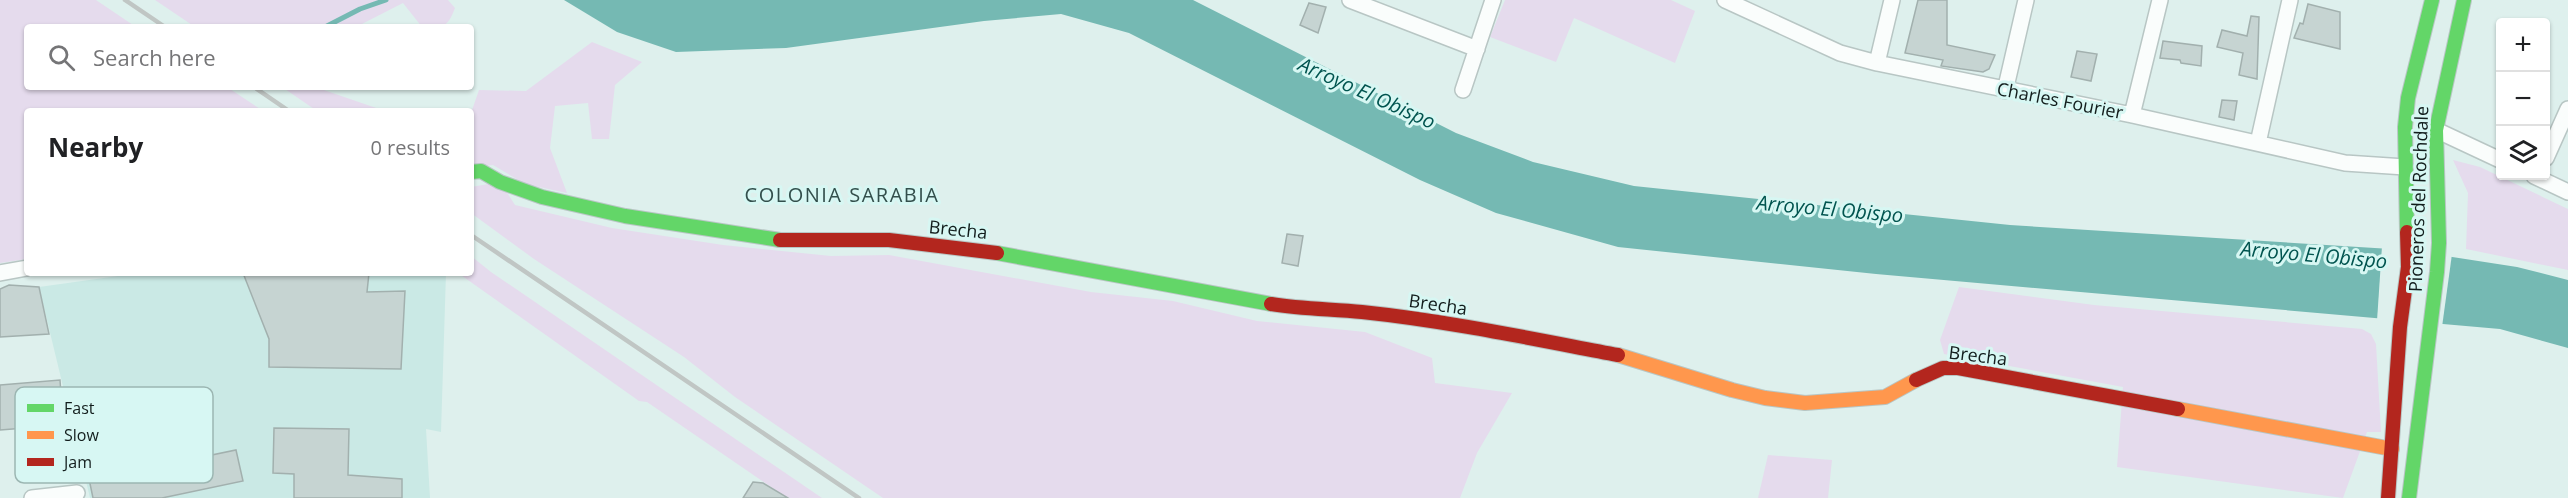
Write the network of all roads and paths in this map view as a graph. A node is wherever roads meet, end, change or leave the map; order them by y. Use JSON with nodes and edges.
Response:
{"nodes":[{"id":1,"x":1350,"y":0,"type":"edge"},
{"id":2,"x":1493,"y":0,"type":"edge"},
{"id":3,"x":1725,"y":0,"type":"edge"},
{"id":4,"x":1892,"y":0,"type":"edge"},
{"id":5,"x":2026,"y":0,"type":"edge"},
{"id":6,"x":2160,"y":0,"type":"edge"},
{"id":7,"x":2290,"y":0,"type":"edge"},
{"id":8,"x":2432,"y":0,"type":"edge"},
{"id":9,"x":2464,"y":0,"type":"edge"},
{"id":10,"x":1757,"y":7,"type":"edge"},
{"id":11,"x":1477,"y":48,"type":"junction"},
{"id":12,"x":1877,"y":63,"type":"junction"},
{"id":13,"x":1463,"y":90,"type":"dead end"},
{"id":14,"x":2005,"y":91,"type":"junction"},
{"id":15,"x":2568,"y":109,"type":"edge"},
{"id":16,"x":2132,"y":115,"type":"junction"},
{"id":17,"x":2436,"y":130,"type":"junction"},
{"id":18,"x":2258,"y":143,"type":"junction"},
{"id":19,"x":2550,"y":149,"type":"edge"},
{"id":20,"x":2496,"y":158,"type":"edge"},
{"id":21,"x":2405,"y":167,"type":"junction"},
{"id":22,"x":474,"y":172,"type":"edge"},
{"id":23,"x":2544,"y":180,"type":"edge"},
{"id":24,"x":2568,"y":192,"type":"edge"},
{"id":25,"x":24,"y":269,"type":"edge"},
{"id":26,"x":0,"y":273,"type":"edge"},
{"id":27,"x":2392,"y":449,"type":"junction"},
{"id":28,"x":77,"y":494,"type":"dead end"},
{"id":29,"x":32,"y":498,"type":"edge"},
{"id":30,"x":2388,"y":498,"type":"edge"},
{"id":31,"x":2409,"y":498,"type":"edge"}],
"edges":[{"from":1,"to":11,"type":"street"},
{"from":2,"to":11,"type":"street"},
{"from":3,"to":10,"type":"street","name":"Charles Fourier"},
{"from":4,"to":12,"type":"street"},
{"from":5,"to":14,"type":"street"},
{"from":6,"to":16,"type":"street"},
{"from":7,"to":18,"type":"street"},
{"from":8,"to":21,"type":"street","name":"Pioneros del Rochdale"},
{"from":9,"to":17,"type":"street","name":"Pioneros del Rochdale"},
{"from":10,"to":12,"type":"street","name":"Charles Fourier"},
{"from":11,"to":13,"type":"street"},
{"from":12,"to":14,"type":"street","name":"Charles Fourier"},
{"from":14,"to":16,"type":"street","name":"Charles Fourier"},
{"from":15,"to":19,"type":"street"},
{"from":16,"to":18,"type":"street","name":"Charles Fourier"},
{"from":17,"to":20,"type":"street"},
{"from":17,"to":31,"type":"street","name":"Pioneros del Rochdale"},
{"from":18,"to":21,"type":"street","name":"Charles Fourier"},
{"from":21,"to":27,"type":"street","name":"Pioneros del Rochdale"},
{"from":22,"to":27,"type":"street","name":"Brecha"},
{"from":23,"to":24,"type":"street"},
{"from":25,"to":26,"type":"street"},
{"from":27,"to":30,"type":"street","name":"Pioneros del Rochdale"},
{"from":28,"to":29,"type":"street"}]}
